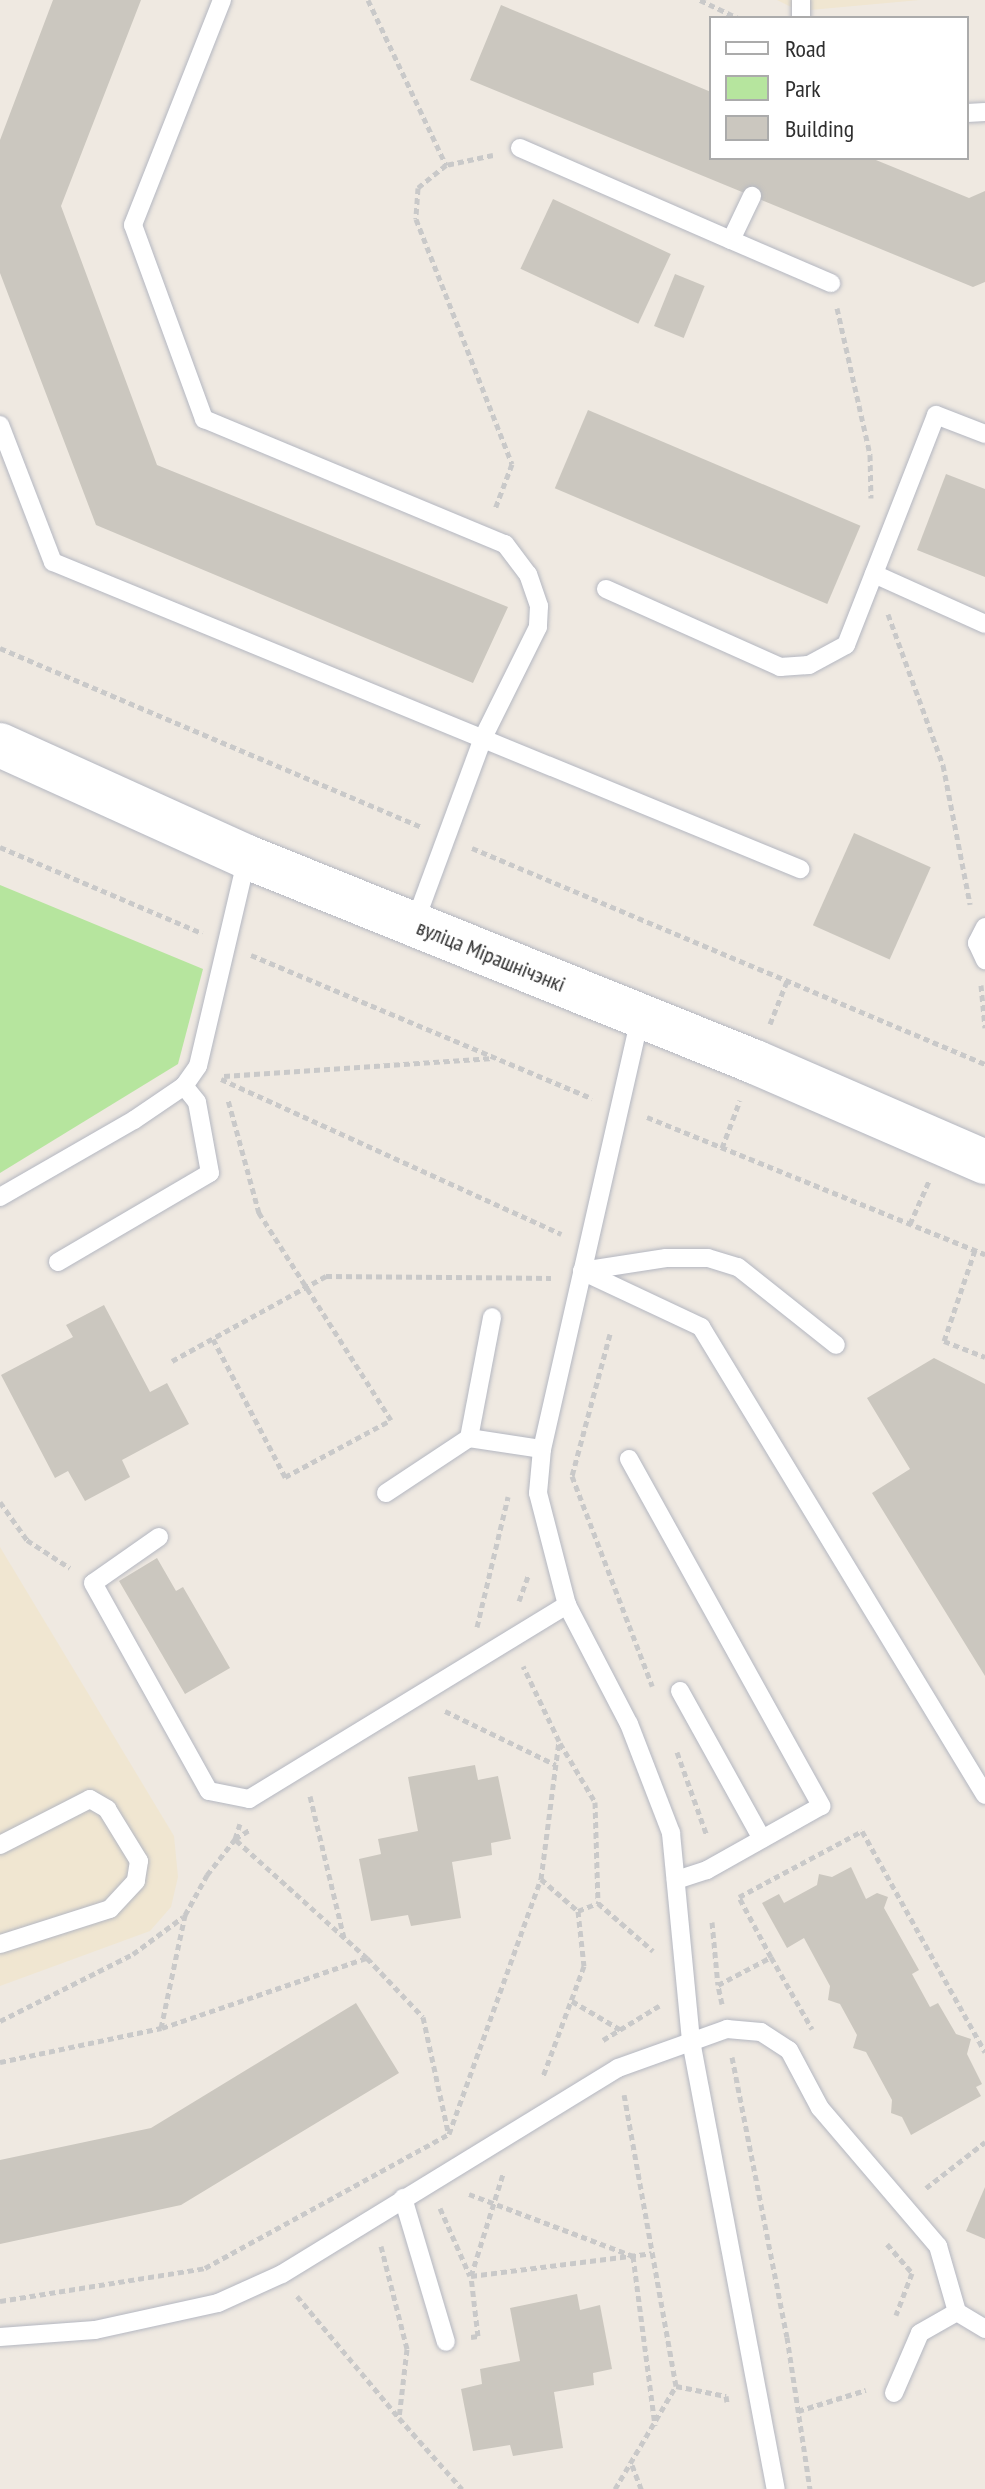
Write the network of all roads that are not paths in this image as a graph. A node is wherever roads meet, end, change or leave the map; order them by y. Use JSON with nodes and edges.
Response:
{"nodes":[{"id":1,"x":222,"y":0,"type":"edge"},
{"id":2,"x":520,"y":148,"type":"road end"},
{"id":3,"x":752,"y":196,"type":"dead end"},
{"id":4,"x":731,"y":240,"type":"junction"},
{"id":5,"x":831,"y":283,"type":"dead end"},
{"id":6,"x":0,"y":425,"type":"edge"},
{"id":7,"x":985,"y":434,"type":"edge"},
{"id":8,"x":874,"y":574,"type":"junction"},
{"id":9,"x":606,"y":589,"type":"dead end"},
{"id":10,"x":985,"y":624,"type":"edge"},
{"id":11,"x":483,"y":738,"type":"junction"},
{"id":12,"x":0,"y":745,"type":"edge"},
{"id":13,"x":247,"y":857,"type":"junction"},
{"id":14,"x":800,"y":869,"type":"dead end"},
{"id":15,"x":414,"y":925,"type":"junction"},
{"id":16,"x":985,"y":927,"type":"edge"},
{"id":17,"x":985,"y":960,"type":"edge"},
{"id":18,"x":640,"y":1018,"type":"junction"},
{"id":19,"x":184,"y":1086,"type":"junction"},
{"id":20,"x":985,"y":1162,"type":"edge"},
{"id":21,"x":0,"y":1197,"type":"edge"},
{"id":22,"x":58,"y":1262,"type":"dead end"},
{"id":23,"x":582,"y":1271,"type":"junction"},
{"id":24,"x":492,"y":1317,"type":"dead end"},
{"id":25,"x":836,"y":1345,"type":"dead end"},
{"id":26,"x":469,"y":1438,"type":"junction"},
{"id":27,"x":542,"y":1449,"type":"junction"},
{"id":28,"x":629,"y":1459,"type":"dead end"},
{"id":29,"x":386,"y":1493,"type":"dead end"},
{"id":30,"x":159,"y":1537,"type":"dead end"},
{"id":31,"x":567,"y":1605,"type":"junction"},
{"id":32,"x":680,"y":1691,"type":"dead end"},
{"id":33,"x":985,"y":1795,"type":"edge"},
{"id":34,"x":762,"y":1839,"type":"junction"},
{"id":35,"x":0,"y":1845,"type":"edge"},
{"id":36,"x":676,"y":1880,"type":"junction"},
{"id":37,"x":0,"y":1944,"type":"edge"},
{"id":38,"x":691,"y":2041,"type":"junction"},
{"id":39,"x":403,"y":2198,"type":"junction"},
{"id":40,"x":957,"y":2312,"type":"junction"},
{"id":41,"x":985,"y":2329,"type":"edge"},
{"id":42,"x":0,"y":2337,"type":"edge"},
{"id":43,"x":446,"y":2342,"type":"road end"},
{"id":44,"x":894,"y":2393,"type":"dead end"},
{"id":45,"x":776,"y":2489,"type":"edge"}],
"edges":[{"from":1,"to":11,"type":"lane"},
{"from":2,"to":4,"type":"lane"},
{"from":3,"to":4,"type":"lane"},
{"from":4,"to":5,"type":"lane"},
{"from":6,"to":11,"type":"lane"},
{"from":7,"to":8,"type":"lane"},
{"from":8,"to":9,"type":"lane"},
{"from":8,"to":10,"type":"lane"},
{"from":11,"to":14,"type":"lane"},
{"from":11,"to":15,"type":"lane"},
{"from":12,"to":13,"type":"main road","name":"вуліца Мірашнічэнкі"},
{"from":13,"to":15,"type":"main road","name":"вуліца Мірашнічэнкі"},
{"from":13,"to":19,"type":"lane"},
{"from":15,"to":18,"type":"main road","name":"вуліца Мірашнічэнкі"},
{"from":16,"to":17,"type":"lane"},
{"from":18,"to":20,"type":"main road","name":"вуліца Мірашнічэнкі"},
{"from":18,"to":23,"type":"lane"},
{"from":19,"to":21,"type":"lane"},
{"from":19,"to":22,"type":"lane"},
{"from":23,"to":25,"type":"lane"},
{"from":23,"to":27,"type":"lane"},
{"from":23,"to":33,"type":"lane"},
{"from":24,"to":26,"type":"lane"},
{"from":26,"to":27,"type":"lane"},
{"from":26,"to":29,"type":"lane"},
{"from":27,"to":31,"type":"lane"},
{"from":28,"to":34,"type":"lane"},
{"from":30,"to":31,"type":"lane"},
{"from":31,"to":36,"type":"lane"},
{"from":32,"to":34,"type":"lane"},
{"from":34,"to":36,"type":"lane"},
{"from":35,"to":37,"type":"lane"},
{"from":36,"to":38,"type":"lane"},
{"from":38,"to":39,"type":"lane"},
{"from":38,"to":40,"type":"lane"},
{"from":38,"to":45,"type":"lane"},
{"from":39,"to":42,"type":"lane"},
{"from":39,"to":43,"type":"lane"},
{"from":40,"to":41,"type":"lane"},
{"from":40,"to":44,"type":"lane"}]}
